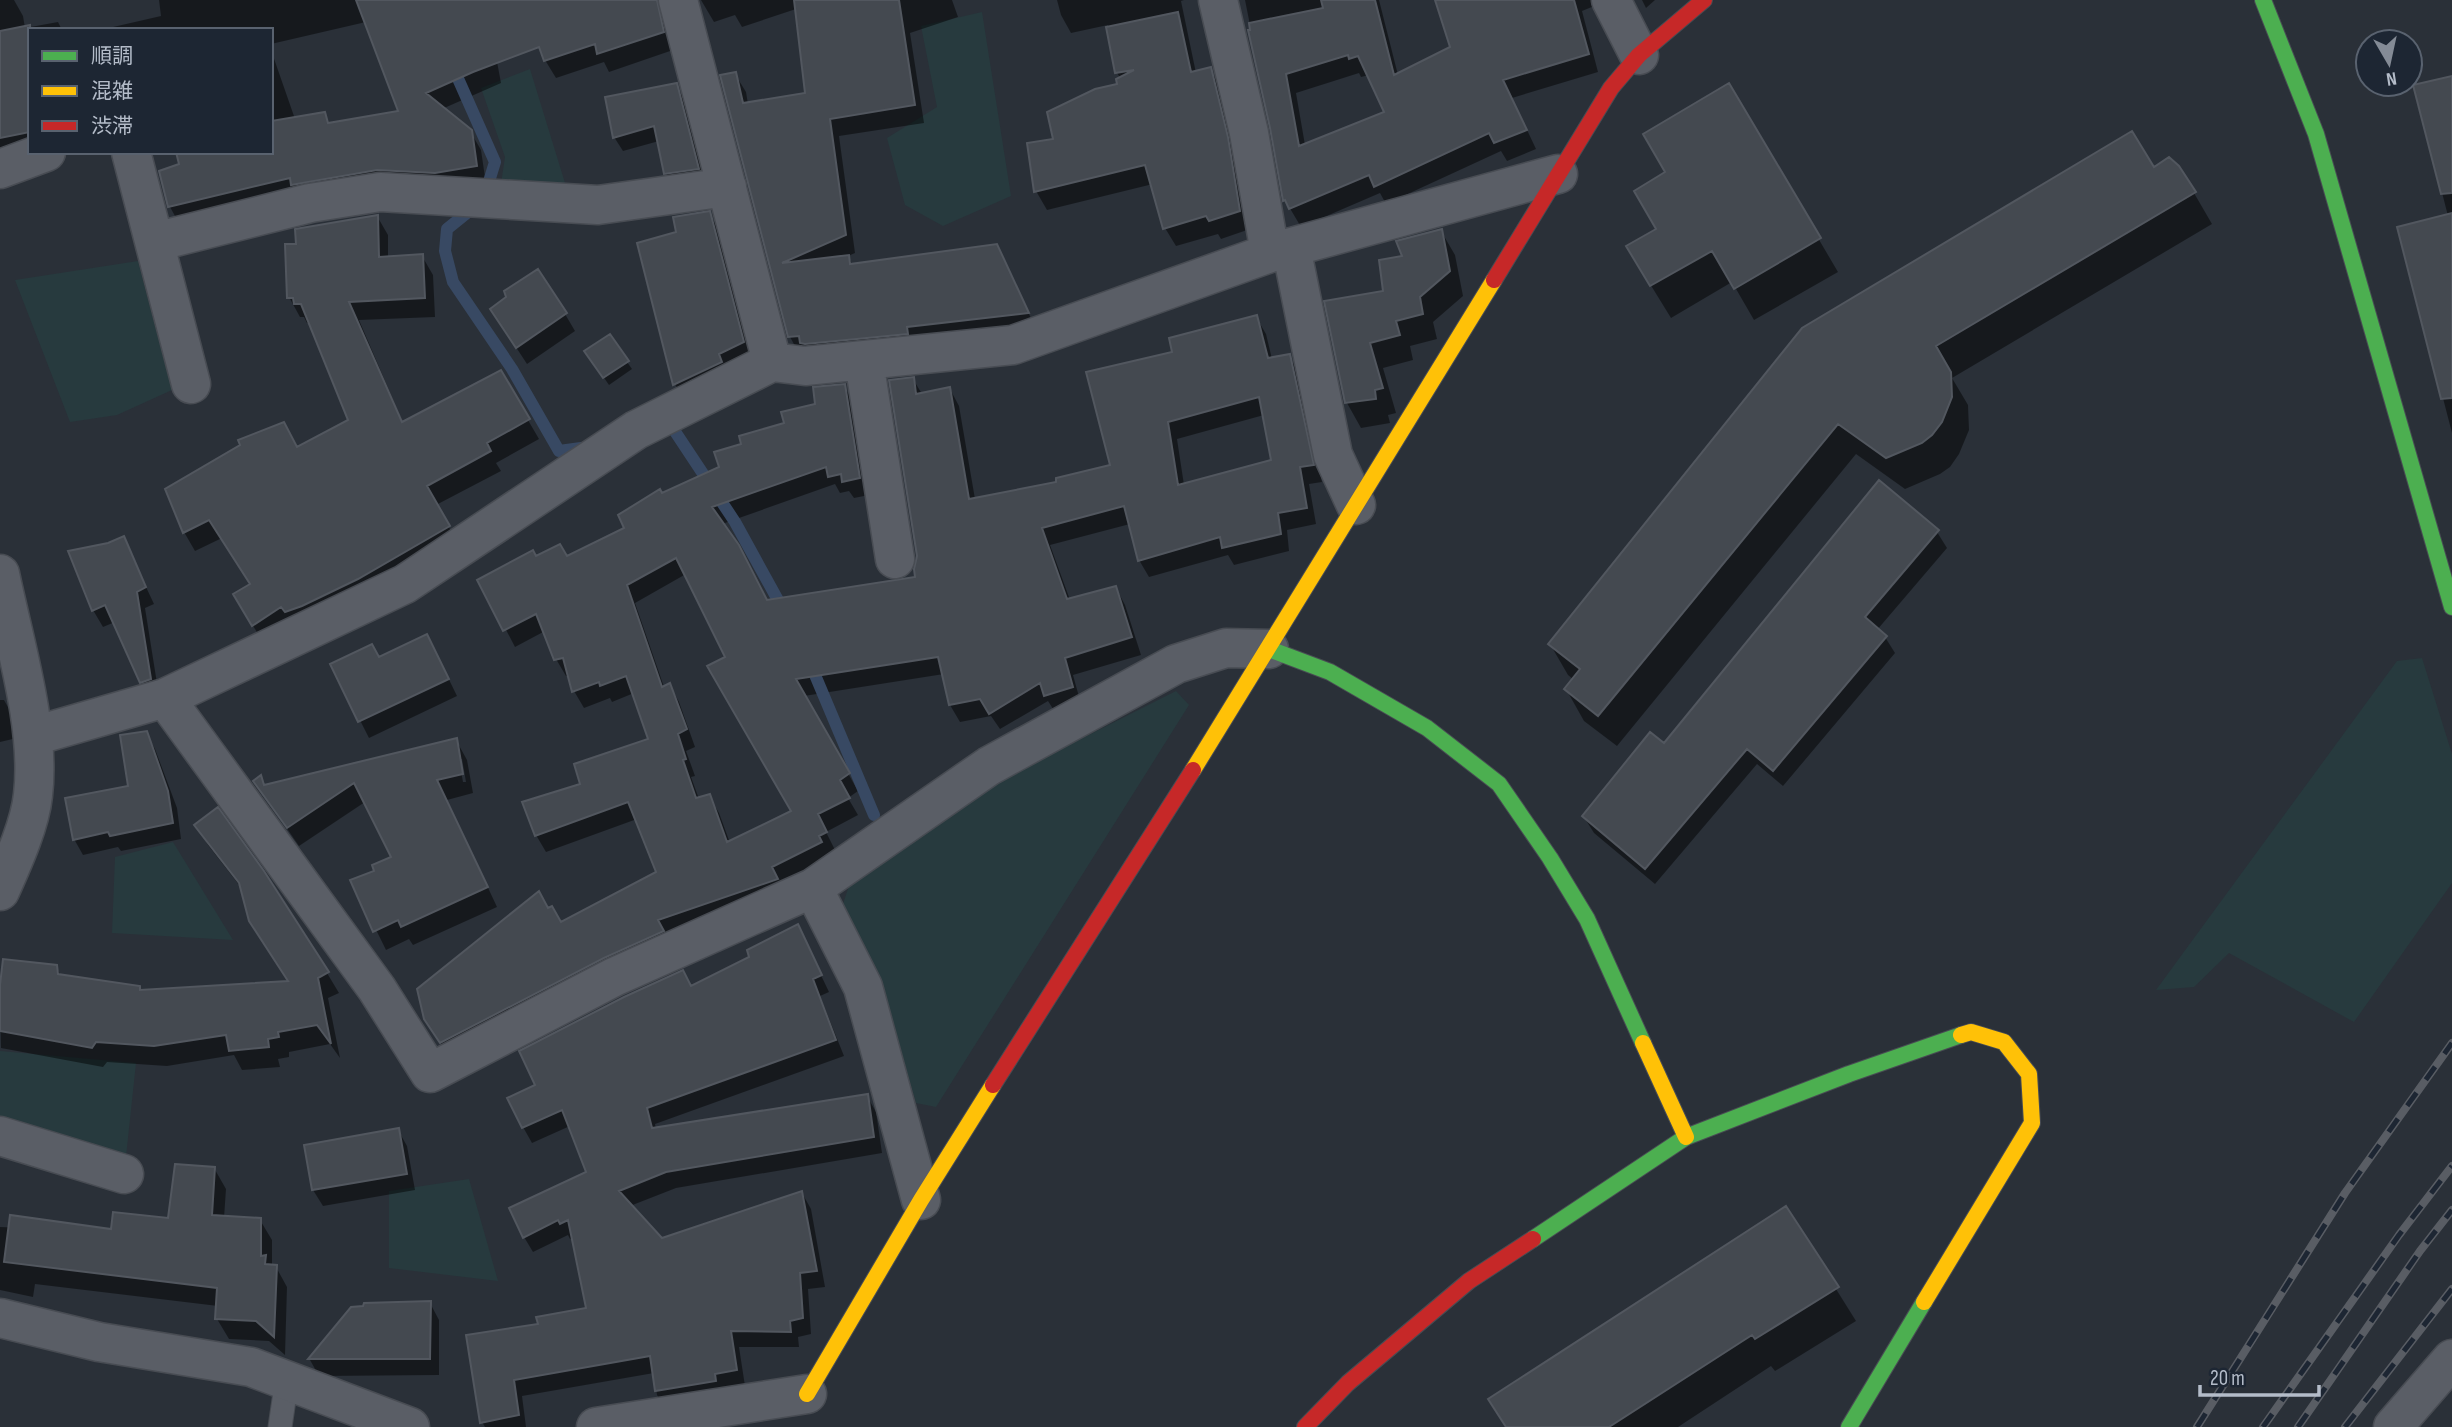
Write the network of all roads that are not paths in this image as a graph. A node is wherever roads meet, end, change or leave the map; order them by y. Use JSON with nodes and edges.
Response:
{"nodes":[{"id":1,"x":678,"y":0,"type":"edge"},
{"id":2,"x":1218,"y":0,"type":"edge"},
{"id":3,"x":1611,"y":0,"type":"edge"},
{"id":4,"x":1704,"y":0,"type":"edge"},
{"id":5,"x":2263,"y":0,"type":"edge"},
{"id":6,"x":1639,"y":55,"type":"junction"},
{"id":7,"x":41,"y":154,"type":"edge"},
{"id":8,"x":132,"y":154,"type":"edge"},
{"id":9,"x":0,"y":169,"type":"edge"},
{"id":10,"x":1558,"y":174,"type":"junction"},
{"id":11,"x":727,"y":187,"type":"junction"},
{"id":12,"x":155,"y":242,"type":"junction"},
{"id":13,"x":1281,"y":250,"type":"junction"},
{"id":14,"x":772,"y":362,"type":"junction"},
{"id":15,"x":864,"y":362,"type":"junction"},
{"id":16,"x":191,"y":384,"type":"dead end"},
{"id":17,"x":1356,"y":505,"type":"junction"},
{"id":18,"x":895,"y":559,"type":"dead end"},
{"id":19,"x":0,"y":574,"type":"edge"},
{"id":20,"x":2452,"y":607,"type":"edge"},
{"id":21,"x":1269,"y":649,"type":"junction"},
{"id":22,"x":165,"y":698,"type":"junction"},
{"id":23,"x":34,"y":736,"type":"junction"},
{"id":24,"x":813,"y":888,"type":"junction"},
{"id":25,"x":0,"y":891,"type":"edge"},
{"id":26,"x":0,"y":1136,"type":"edge"},
{"id":27,"x":1686,"y":1137,"type":"junction"},
{"id":28,"x":124,"y":1174,"type":"dead end"},
{"id":29,"x":921,"y":1200,"type":"junction"},
{"id":30,"x":0,"y":1318,"type":"edge"},
{"id":31,"x":2452,"y":1359,"type":"edge"},
{"id":32,"x":287,"y":1379,"type":"junction"},
{"id":33,"x":807,"y":1394,"type":"junction"},
{"id":34,"x":280,"y":1427,"type":"edge"},
{"id":35,"x":410,"y":1427,"type":"edge"},
{"id":36,"x":596,"y":1427,"type":"edge"},
{"id":37,"x":787,"y":1427,"type":"edge"},
{"id":38,"x":1305,"y":1427,"type":"edge"},
{"id":39,"x":1849,"y":1427,"type":"edge"},
{"id":40,"x":2393,"y":1427,"type":"edge"}],
"edges":[{"from":1,"to":11,"type":"street"},
{"from":2,"to":13,"type":"street"},
{"from":3,"to":6,"type":"street"},
{"from":4,"to":6,"type":"street"},
{"from":5,"to":20,"type":"street"},
{"from":6,"to":10,"type":"street"},
{"from":7,"to":9,"type":"street"},
{"from":8,"to":12,"type":"street"},
{"from":10,"to":13,"type":"street"},
{"from":10,"to":17,"type":"street"},
{"from":11,"to":12,"type":"street"},
{"from":11,"to":14,"type":"street"},
{"from":12,"to":16,"type":"street"},
{"from":13,"to":15,"type":"street"},
{"from":13,"to":17,"type":"street"},
{"from":14,"to":15,"type":"street"},
{"from":14,"to":22,"type":"street"},
{"from":15,"to":18,"type":"street"},
{"from":17,"to":21,"type":"street"},
{"from":19,"to":23,"type":"street"},
{"from":21,"to":24,"type":"street"},
{"from":21,"to":27,"type":"street"},
{"from":21,"to":29,"type":"street"},
{"from":22,"to":23,"type":"street"},
{"from":22,"to":24,"type":"street"},
{"from":23,"to":25,"type":"street"},
{"from":24,"to":29,"type":"street"},
{"from":26,"to":28,"type":"street"},
{"from":27,"to":38,"type":"street"},
{"from":27,"to":39,"type":"street"},
{"from":29,"to":33,"type":"street"},
{"from":30,"to":32,"type":"street"},
{"from":31,"to":40,"type":"street"},
{"from":32,"to":34,"type":"lane"},
{"from":32,"to":35,"type":"street"},
{"from":33,"to":36,"type":"street"},
{"from":33,"to":37,"type":"street"}]}
